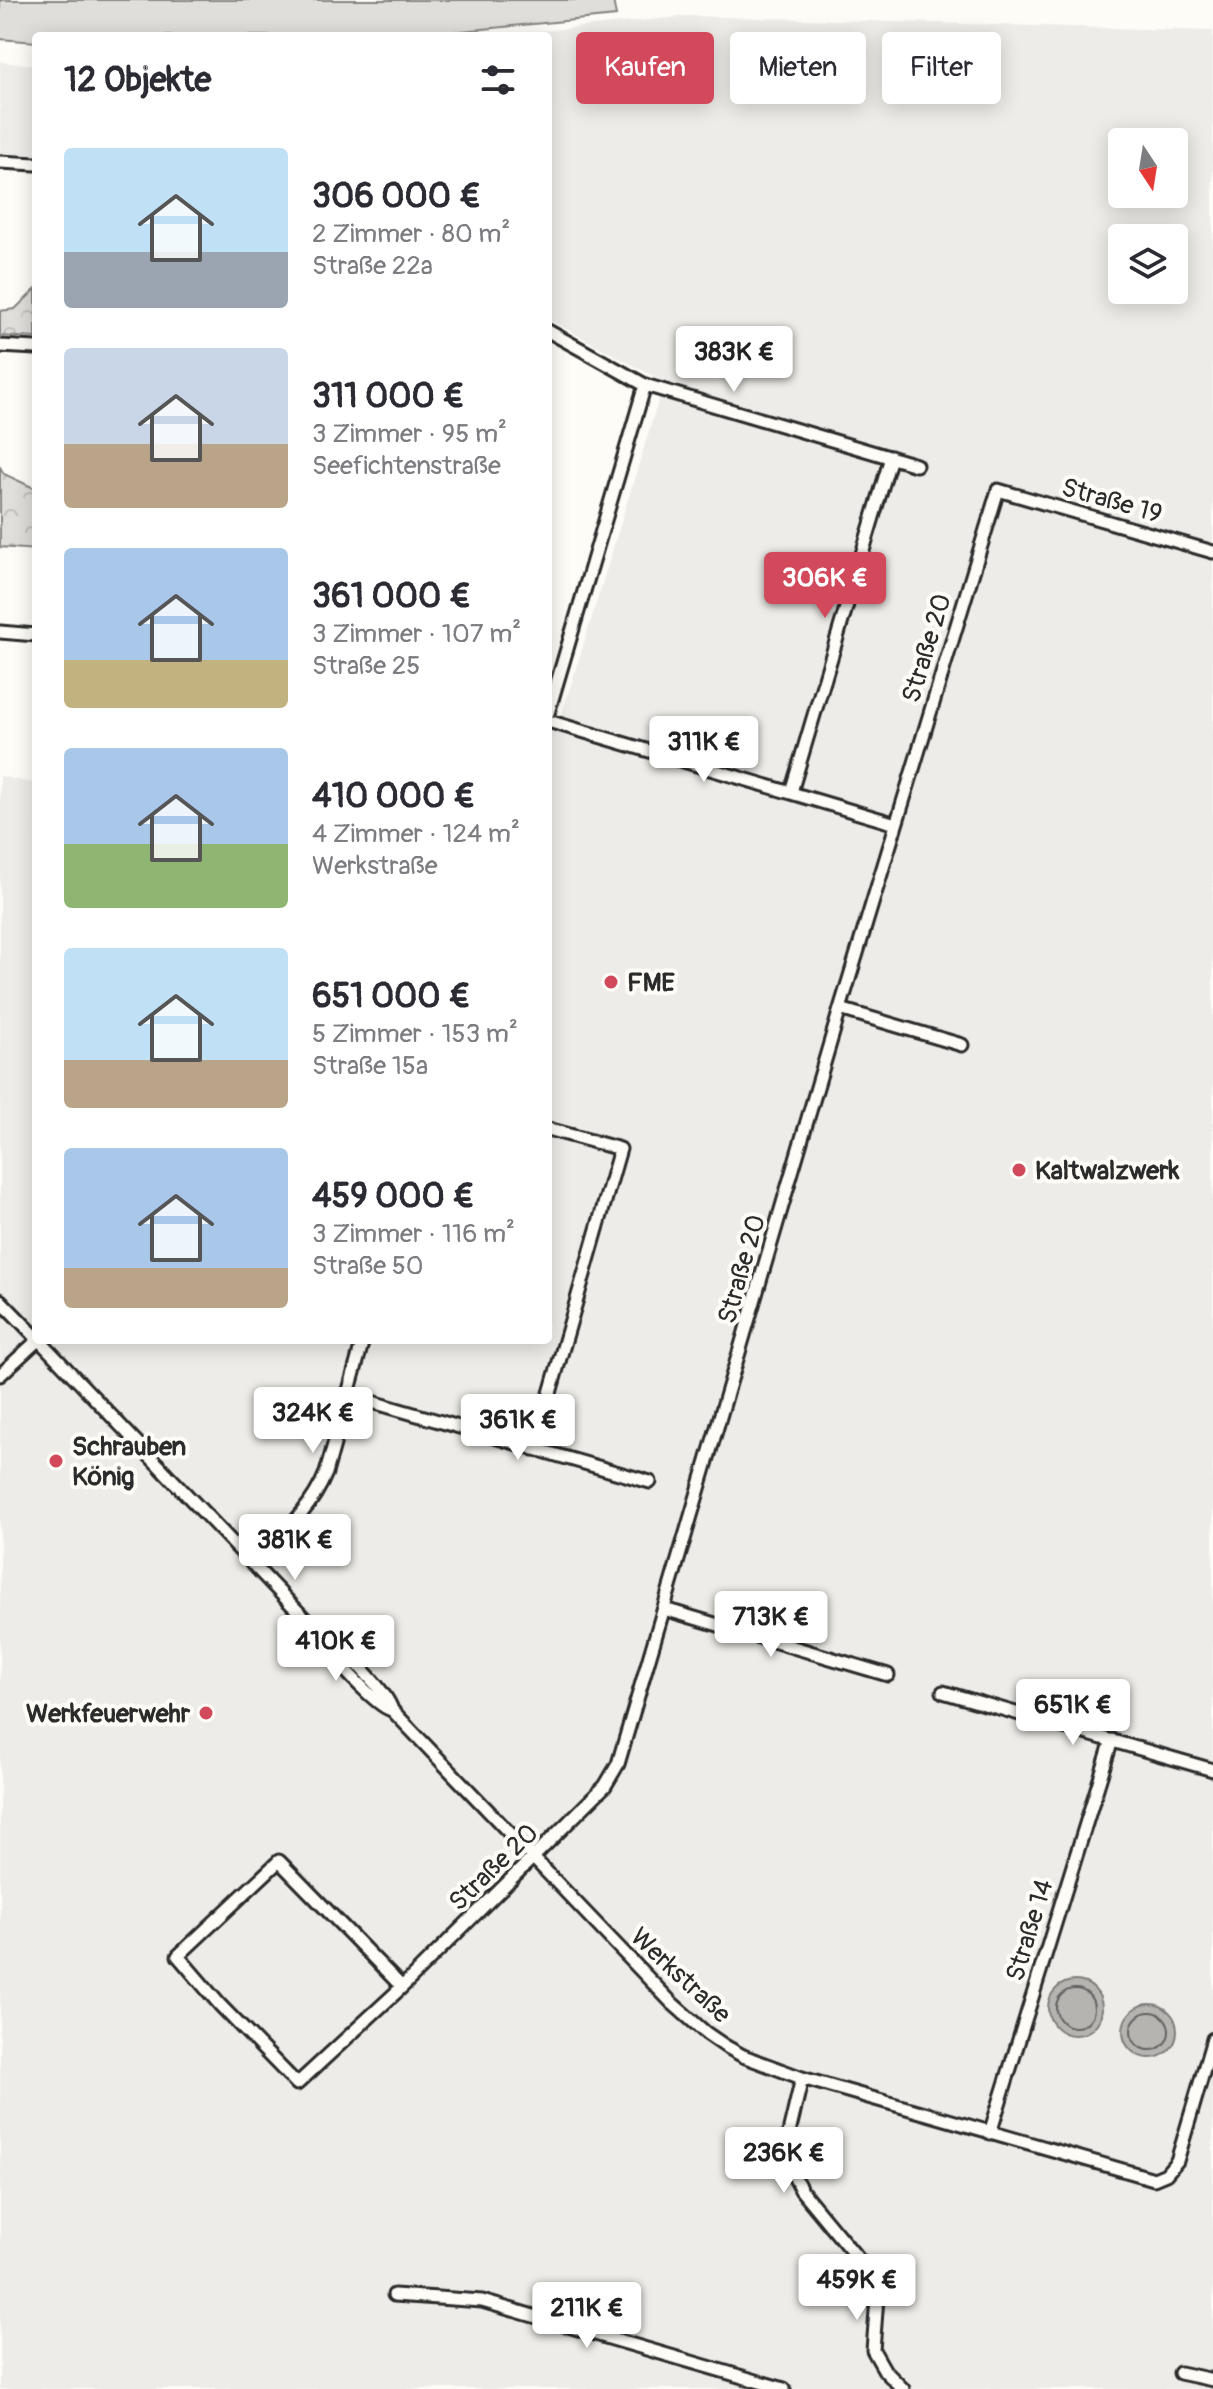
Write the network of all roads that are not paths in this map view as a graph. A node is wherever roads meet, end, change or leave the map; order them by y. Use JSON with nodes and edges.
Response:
{"nodes":[{"id":1,"x":0,"y":162,"type":"edge"},
{"id":2,"x":32,"y":164,"type":"edge"},
{"id":3,"x":552,"y":333,"type":"edge"},
{"id":4,"x":0,"y":346,"type":"edge"},
{"id":5,"x":32,"y":348,"type":"edge"},
{"id":6,"x":645,"y":385,"type":"junction"},
{"id":7,"x":891,"y":457,"type":"junction"},
{"id":8,"x":916,"y":465,"type":"dead end"},
{"id":9,"x":998,"y":490,"type":"joint"},
{"id":10,"x":1213,"y":552,"type":"edge"},
{"id":11,"x":0,"y":632,"type":"edge"},
{"id":12,"x":32,"y":635,"type":"edge"},
{"id":13,"x":552,"y":699,"type":"edge"},
{"id":14,"x":552,"y":722,"type":"edge"},
{"id":15,"x":791,"y":792,"type":"junction"},
{"id":16,"x":896,"y":824,"type":"junction"},
{"id":17,"x":840,"y":1009,"type":"junction"},
{"id":18,"x":962,"y":1045,"type":"dead end"},
{"id":19,"x":552,"y":1130,"type":"edge"},
{"id":20,"x":0,"y":1300,"type":"edge"},
{"id":21,"x":32,"y":1333,"type":"edge"},
{"id":22,"x":33,"y":1344,"type":"edge"},
{"id":23,"x":43,"y":1344,"type":"edge"},
{"id":24,"x":362,"y":1344,"type":"edge"},
{"id":25,"x":0,"y":1375,"type":"edge"},
{"id":26,"x":348,"y":1395,"type":"junction"},
{"id":27,"x":534,"y":1449,"type":"junction"},
{"id":28,"x":650,"y":1482,"type":"dead end"},
{"id":29,"x":252,"y":1564,"type":"junction"},
{"id":30,"x":664,"y":1609,"type":"junction"},
{"id":31,"x":888,"y":1675,"type":"dead end"},
{"id":32,"x":943,"y":1692,"type":"dead end"},
{"id":33,"x":1112,"y":1740,"type":"junction"},
{"id":34,"x":1213,"y":1770,"type":"edge"},
{"id":35,"x":534,"y":1857,"type":"junction"},
{"id":36,"x":402,"y":1987,"type":"junction"},
{"id":37,"x":1213,"y":2039,"type":"edge"},
{"id":38,"x":802,"y":2078,"type":"junction"},
{"id":39,"x":990,"y":2133,"type":"junction"},
{"id":40,"x":394,"y":2295,"type":"dead end"},
{"id":41,"x":1180,"y":2373,"type":"dead end"},
{"id":42,"x":1213,"y":2380,"type":"edge"},
{"id":43,"x":784,"y":2389,"type":"edge"},
{"id":44,"x":903,"y":2389,"type":"edge"}],
"edges":[{"from":1,"to":2,"type":"street"},
{"from":3,"to":6,"type":"street"},
{"from":4,"to":5,"type":"street"},
{"from":6,"to":7,"type":"street"},
{"from":6,"to":13,"type":"street"},
{"from":7,"to":8,"type":"street"},
{"from":7,"to":15,"type":"street"},
{"from":9,"to":10,"type":"street","name":"Straße 19"},
{"from":9,"to":16,"type":"street","name":"Straße 20"},
{"from":11,"to":12,"type":"street"},
{"from":14,"to":15,"type":"street"},
{"from":15,"to":16,"type":"street"},
{"from":16,"to":17,"type":"street","name":"Straße 20"},
{"from":17,"to":18,"type":"street"},
{"from":17,"to":30,"type":"street","name":"Straße 20"},
{"from":19,"to":27,"type":"street"},
{"from":20,"to":21,"type":"street","name":"Werkstraße"},
{"from":22,"to":25,"type":"street"},
{"from":23,"to":29,"type":"street","name":"Werkstraße"},
{"from":24,"to":26,"type":"street"},
{"from":26,"to":27,"type":"street"},
{"from":26,"to":29,"type":"street"},
{"from":27,"to":28,"type":"street"},
{"from":29,"to":35,"type":"street","name":"Werkstraße"},
{"from":30,"to":31,"type":"street"},
{"from":30,"to":35,"type":"street","name":"Straße 20"},
{"from":32,"to":33,"type":"street"},
{"from":33,"to":34,"type":"street"},
{"from":33,"to":39,"type":"street","name":"Straße 14"},
{"from":35,"to":36,"type":"street","name":"Straße 20"},
{"from":35,"to":38,"type":"street","name":"Werkstraße"},
{"from":36,"to":36,"type":"street","name":"Straße 20"},
{"from":37,"to":39,"type":"street","name":"Werkstraße"},
{"from":38,"to":39,"type":"street","name":"Werkstraße"},
{"from":38,"to":44,"type":"street"},
{"from":40,"to":43,"type":"street"},
{"from":41,"to":42,"type":"street"}]}
